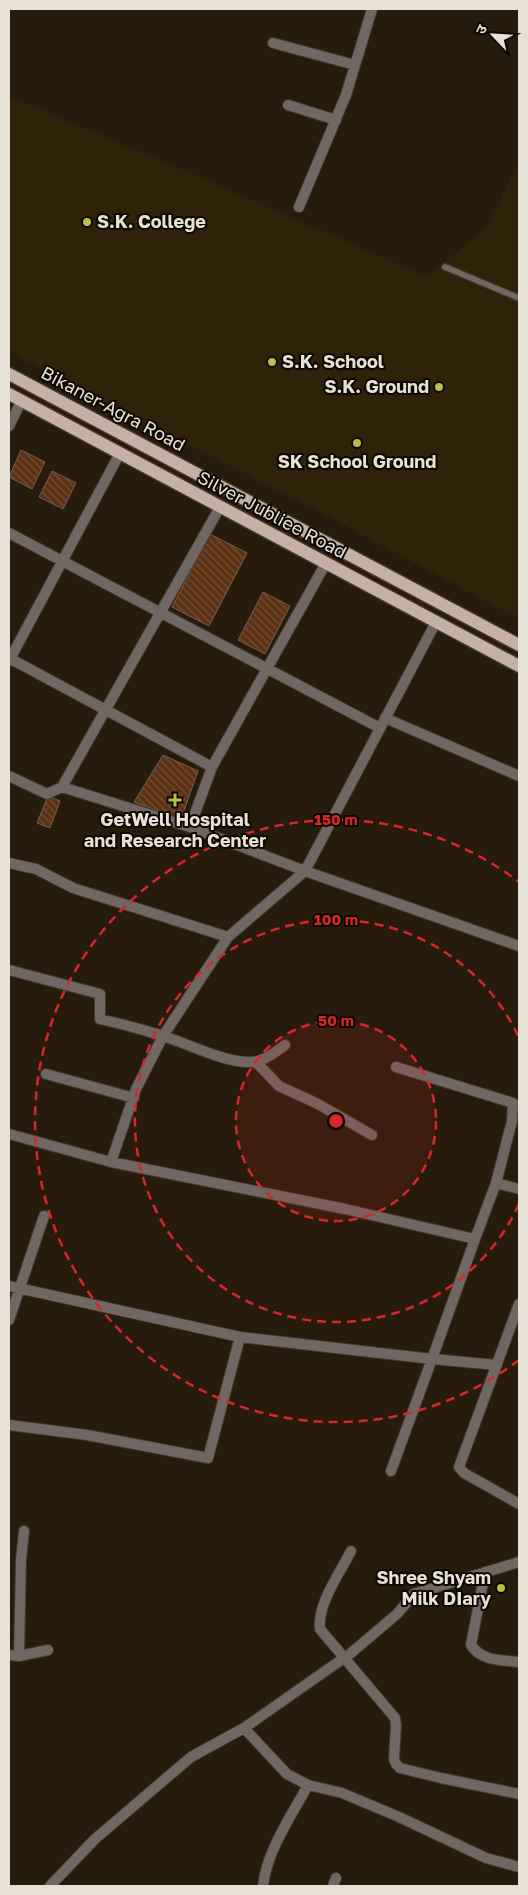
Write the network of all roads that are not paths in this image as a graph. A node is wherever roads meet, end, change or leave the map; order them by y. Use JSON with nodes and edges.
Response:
{"nodes":[{"id":1,"x":372,"y":9,"type":"edge"},
{"id":2,"x":273,"y":43,"type":"dead end"},
{"id":3,"x":355,"y":65,"type":"junction"},
{"id":4,"x":288,"y":105,"type":"dead end"},
{"id":5,"x":336,"y":120,"type":"junction"},
{"id":6,"x":299,"y":207,"type":"dead end"},
{"id":7,"x":446,"y":267,"type":"dead end"},
{"id":8,"x":519,"y":298,"type":"edge"},
{"id":9,"x":9,"y":374,"type":"edge"},
{"id":10,"x":9,"y":394,"type":"edge"},
{"id":11,"x":22,"y":400,"type":"junction"},
{"id":12,"x":9,"y":426,"type":"edge"},
{"id":13,"x":120,"y":453,"type":"junction"},
{"id":14,"x":220,"y":507,"type":"junction"},
{"id":15,"x":9,"y":533,"type":"edge"},
{"id":16,"x":63,"y":561,"type":"junction"},
{"id":17,"x":326,"y":563,"type":"junction"},
{"id":18,"x":160,"y":613,"type":"junction"},
{"id":19,"x":436,"y":622,"type":"junction"},
{"id":20,"x":519,"y":645,"type":"edge"},
{"id":21,"x":9,"y":659,"type":"edge"},
{"id":22,"x":519,"y":666,"type":"edge"},
{"id":23,"x":267,"y":669,"type":"junction"},
{"id":24,"x":105,"y":710,"type":"junction"},
{"id":25,"x":385,"y":718,"type":"junction"},
{"id":26,"x":380,"y":728,"type":"junction"},
{"id":27,"x":212,"y":767,"type":"junction"},
{"id":28,"x":9,"y":776,"type":"edge"},
{"id":29,"x":519,"y":776,"type":"edge"},
{"id":30,"x":62,"y":787,"type":"junction"},
{"id":31,"x":190,"y":827,"type":"junction"},
{"id":32,"x":9,"y":863,"type":"edge"},
{"id":33,"x":305,"y":871,"type":"junction"},
{"id":34,"x":228,"y":937,"type":"junction"},
{"id":35,"x":519,"y":946,"type":"edge"},
{"id":36,"x":9,"y":970,"type":"edge"},
{"id":37,"x":163,"y":1036,"type":"junction"},
{"id":38,"x":285,"y":1046,"type":"dead end"},
{"id":39,"x":256,"y":1062,"type":"junction"},
{"id":40,"x":396,"y":1067,"type":"dead end"},
{"id":41,"x":46,"y":1074,"type":"dead end"},
{"id":42,"x":134,"y":1098,"type":"junction"},
{"id":43,"x":9,"y":1134,"type":"edge"},
{"id":44,"x":372,"y":1135,"type":"dead end"},
{"id":45,"x":111,"y":1162,"type":"junction"},
{"id":46,"x":496,"y":1183,"type":"junction"},
{"id":47,"x":519,"y":1188,"type":"edge"},
{"id":48,"x":44,"y":1216,"type":"dead end"},
{"id":49,"x":475,"y":1240,"type":"junction"},
{"id":50,"x":14,"y":1287,"type":"edge"},
{"id":51,"x":519,"y":1304,"type":"edge"},
{"id":52,"x":9,"y":1320,"type":"edge"},
{"id":53,"x":240,"y":1337,"type":"junction"},
{"id":54,"x":432,"y":1359,"type":"junction"},
{"id":55,"x":497,"y":1365,"type":"junction"},
{"id":56,"x":9,"y":1425,"type":"edge"},
{"id":57,"x":391,"y":1472,"type":"dead end"},
{"id":58,"x":519,"y":1504,"type":"edge"},
{"id":59,"x":24,"y":1530,"type":"dead end"},
{"id":60,"x":351,"y":1551,"type":"dead end"},
{"id":61,"x":519,"y":1562,"type":"edge"},
{"id":62,"x":485,"y":1572,"type":"junction"},
{"id":63,"x":48,"y":1650,"type":"dead end"},
{"id":64,"x":14,"y":1656,"type":"edge"},
{"id":65,"x":344,"y":1658,"type":"junction"},
{"id":66,"x":519,"y":1662,"type":"edge"},
{"id":67,"x":244,"y":1728,"type":"junction"},
{"id":68,"x":308,"y":1785,"type":"junction"},
{"id":69,"x":519,"y":1794,"type":"edge"},
{"id":70,"x":519,"y":1867,"type":"edge"},
{"id":71,"x":50,"y":1886,"type":"edge"},
{"id":72,"x":263,"y":1886,"type":"edge"}],
"edges":[{"from":1,"to":3,"type":"street"},
{"from":2,"to":3,"type":"street"},
{"from":3,"to":5,"type":"street"},
{"from":4,"to":5,"type":"street"},
{"from":5,"to":6,"type":"street"},
{"from":7,"to":8,"type":"lane"},
{"from":9,"to":20,"type":"main road","name":"Bikaner-Agra Road"},
{"from":10,"to":11,"type":"main road","name":"Silver Jubliee Road"},
{"from":11,"to":12,"type":"street"},
{"from":11,"to":13,"type":"main road","name":"Silver Jubliee Road"},
{"from":13,"to":14,"type":"main road","name":"Silver Jubliee Road"},
{"from":13,"to":16,"type":"street"},
{"from":14,"to":17,"type":"main road","name":"Silver Jubliee Road"},
{"from":14,"to":18,"type":"street"},
{"from":15,"to":16,"type":"street"},
{"from":16,"to":18,"type":"street"},
{"from":16,"to":21,"type":"street"},
{"from":17,"to":19,"type":"main road","name":"Silver Jubliee Road"},
{"from":17,"to":23,"type":"street"},
{"from":18,"to":23,"type":"street"},
{"from":18,"to":24,"type":"street"},
{"from":19,"to":22,"type":"main road","name":"Silver Jubliee Road"},
{"from":19,"to":25,"type":"street"},
{"from":21,"to":24,"type":"street"},
{"from":23,"to":26,"type":"street"},
{"from":23,"to":27,"type":"street"},
{"from":24,"to":27,"type":"street"},
{"from":24,"to":30,"type":"street"},
{"from":25,"to":26,"type":"street"},
{"from":25,"to":29,"type":"street"},
{"from":26,"to":33,"type":"street"},
{"from":27,"to":31,"type":"street"},
{"from":28,"to":30,"type":"street"},
{"from":30,"to":31,"type":"street"},
{"from":31,"to":33,"type":"street"},
{"from":32,"to":34,"type":"street"},
{"from":33,"to":34,"type":"street"},
{"from":33,"to":35,"type":"street"},
{"from":34,"to":37,"type":"street"},
{"from":36,"to":37,"type":"street"},
{"from":37,"to":39,"type":"street"},
{"from":37,"to":42,"type":"street"},
{"from":38,"to":39,"type":"street"},
{"from":39,"to":44,"type":"street"},
{"from":40,"to":46,"type":"street"},
{"from":41,"to":42,"type":"street"},
{"from":42,"to":45,"type":"street"},
{"from":43,"to":45,"type":"street"},
{"from":45,"to":49,"type":"street"},
{"from":46,"to":47,"type":"street"},
{"from":46,"to":49,"type":"street"},
{"from":48,"to":50,"type":"street"},
{"from":49,"to":54,"type":"street"},
{"from":50,"to":52,"type":"street"},
{"from":50,"to":53,"type":"street"},
{"from":51,"to":55,"type":"street"},
{"from":53,"to":54,"type":"street"},
{"from":53,"to":56,"type":"street"},
{"from":54,"to":55,"type":"street"},
{"from":54,"to":57,"type":"street"},
{"from":55,"to":58,"type":"street"},
{"from":59,"to":64,"type":"street"},
{"from":60,"to":65,"type":"street"},
{"from":61,"to":62,"type":"street"},
{"from":62,"to":65,"type":"street"},
{"from":62,"to":66,"type":"street"},
{"from":63,"to":64,"type":"street"},
{"from":65,"to":67,"type":"street"},
{"from":65,"to":69,"type":"street"},
{"from":67,"to":68,"type":"street"},
{"from":67,"to":71,"type":"street"},
{"from":68,"to":70,"type":"street"},
{"from":68,"to":72,"type":"street"}]}
